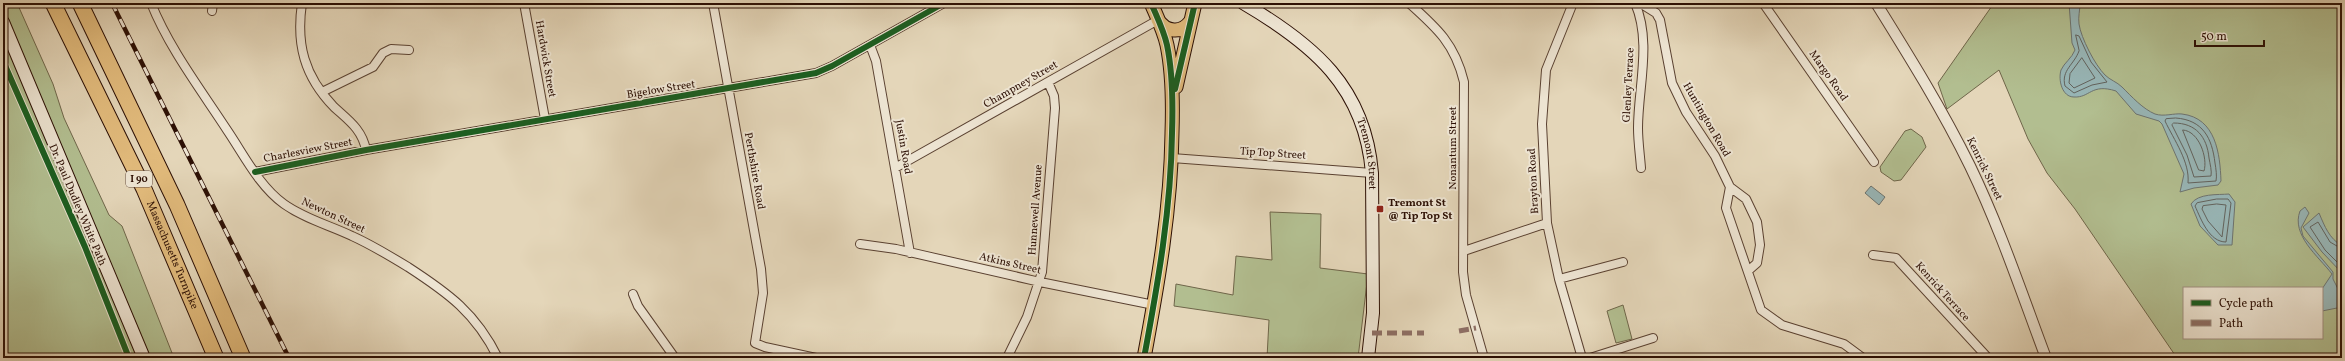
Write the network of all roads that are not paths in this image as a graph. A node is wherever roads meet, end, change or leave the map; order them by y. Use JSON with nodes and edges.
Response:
{"nodes":[{"id":1,"x":53,"y":3,"type":"edge"},
{"id":2,"x":80,"y":3,"type":"edge"},
{"id":3,"x":151,"y":3,"type":"edge"},
{"id":4,"x":302,"y":3,"type":"edge"},
{"id":5,"x":524,"y":3,"type":"edge"},
{"id":6,"x":713,"y":3,"type":"edge"},
{"id":7,"x":944,"y":3,"type":"edge"},
{"id":8,"x":1151,"y":3,"type":"edge"},
{"id":9,"x":1195,"y":3,"type":"edge"},
{"id":10,"x":1243,"y":3,"type":"edge"},
{"id":11,"x":1409,"y":3,"type":"edge"},
{"id":12,"x":1573,"y":3,"type":"edge"},
{"id":13,"x":1635,"y":3,"type":"edge"},
{"id":14,"x":1640,"y":3,"type":"edge"},
{"id":15,"x":1763,"y":3,"type":"edge"},
{"id":16,"x":1876,"y":3,"type":"edge"},
{"id":17,"x":1158,"y":20,"type":"junction"},
{"id":18,"x":3,"y":22,"type":"edge"},
{"id":19,"x":1190,"y":22,"type":"junction"},
{"id":20,"x":870,"y":45,"type":"junction"},
{"id":21,"x":409,"y":50,"type":"dead end"},
{"id":22,"x":1048,"y":82,"type":"junction"},
{"id":23,"x":728,"y":89,"type":"junction"},
{"id":24,"x":322,"y":92,"type":"junction"},
{"id":25,"x":1173,"y":102,"type":"junction"},
{"id":26,"x":545,"y":119,"type":"junction"},
{"id":27,"x":366,"y":150,"type":"junction"},
{"id":28,"x":1172,"y":158,"type":"junction"},
{"id":29,"x":1874,"y":162,"type":"dead end"},
{"id":30,"x":895,"y":168,"type":"junction"},
{"id":31,"x":1641,"y":168,"type":"dead end"},
{"id":32,"x":255,"y":172,"type":"junction"},
{"id":33,"x":1372,"y":173,"type":"junction"},
{"id":34,"x":1730,"y":187,"type":"junction"},
{"id":35,"x":1547,"y":223,"type":"junction"},
{"id":36,"x":860,"y":244,"type":"dead end"},
{"id":37,"x":1464,"y":251,"type":"junction"},
{"id":38,"x":910,"y":253,"type":"junction"},
{"id":39,"x":1873,"y":255,"type":"dead end"},
{"id":40,"x":1623,"y":262,"type":"dead end"},
{"id":41,"x":1748,"y":270,"type":"junction"},
{"id":42,"x":1559,"y":279,"type":"junction"},
{"id":43,"x":1040,"y":282,"type":"junction"},
{"id":44,"x":633,"y":294,"type":"dead end"},
{"id":45,"x":1154,"y":305,"type":"junction"},
{"id":46,"x":1653,"y":338,"type":"dead end"},
{"id":47,"x":144,"y":358,"type":"edge"},
{"id":48,"x":216,"y":358,"type":"edge"},
{"id":49,"x":243,"y":358,"type":"edge"},
{"id":50,"x":498,"y":358,"type":"edge"},
{"id":51,"x":675,"y":358,"type":"edge"},
{"id":52,"x":816,"y":358,"type":"edge"},
{"id":53,"x":1007,"y":358,"type":"edge"},
{"id":54,"x":1144,"y":358,"type":"edge"},
{"id":55,"x":1368,"y":358,"type":"edge"},
{"id":56,"x":1484,"y":358,"type":"edge"},
{"id":57,"x":1582,"y":358,"type":"edge"},
{"id":58,"x":1590,"y":358,"type":"edge"},
{"id":59,"x":1864,"y":358,"type":"edge"},
{"id":60,"x":1988,"y":358,"type":"edge"},
{"id":61,"x":2046,"y":358,"type":"edge"}],
"edges":[{"from":1,"to":48,"type":"highway","name":"Massachusetts Turnpike","number":"I 90"},
{"from":2,"to":49,"type":"highway","number":"I 90"},
{"from":3,"to":32,"type":"street","name":"Newton Street"},
{"from":4,"to":24,"type":"street"},
{"from":5,"to":26,"type":"street","name":"Hardwick Street"},
{"from":6,"to":23,"type":"street","name":"Perthshire Road"},
{"from":7,"to":20,"type":"street","name":"Bigelow Street"},
{"from":8,"to":17,"type":"main road"},
{"from":9,"to":19,"type":"main road"},
{"from":10,"to":33,"type":"main road","name":"Tremont Street"},
{"from":11,"to":37,"type":"street","name":"Nonantum Street"},
{"from":12,"to":35,"type":"street","name":"Brayton Road"},
{"from":13,"to":31,"type":"street","name":"Glenley Terrace"},
{"from":14,"to":34,"type":"street","name":"Huntington Road"},
{"from":15,"to":29,"type":"street","name":"Margo Road"},
{"from":16,"to":61,"type":"street","name":"Kenrick Street"},
{"from":17,"to":19,"type":"main road"},
{"from":17,"to":22,"type":"street","name":"Champney Street"},
{"from":17,"to":25,"type":"main road"},
{"from":18,"to":47,"type":"main road"},
{"from":19,"to":25,"type":"main road"},
{"from":20,"to":23,"type":"street","name":"Bigelow Street"},
{"from":20,"to":30,"type":"street","name":"Justin Road"},
{"from":21,"to":24,"type":"street"},
{"from":22,"to":30,"type":"street","name":"Champney Street"},
{"from":22,"to":43,"type":"street","name":"Hunnewell Avenue"},
{"from":23,"to":26,"type":"street","name":"Bigelow Street"},
{"from":23,"to":52,"type":"street","name":"Perthshire Road"},
{"from":24,"to":27,"type":"street"},
{"from":25,"to":28,"type":"main road"},
{"from":26,"to":27,"type":"street","name":"Bigelow Street"},
{"from":27,"to":32,"type":"street","name":"Charlesview Street"},
{"from":28,"to":33,"type":"street","name":"Tip Top Street"},
{"from":28,"to":45,"type":"main road"},
{"from":30,"to":38,"type":"street","name":"Justin Road"},
{"from":32,"to":50,"type":"street","name":"Newton Street"},
{"from":33,"to":55,"type":"main road","name":"Tremont Street"},
{"from":34,"to":41,"type":"street"},
{"from":34,"to":41,"type":"street","name":"Huntington Road"},
{"from":35,"to":37,"type":"street"},
{"from":35,"to":42,"type":"street","name":"Brayton Road"},
{"from":36,"to":38,"type":"street","name":"Atkins Street"},
{"from":37,"to":56,"type":"street","name":"Nonantum Street"},
{"from":38,"to":43,"type":"street","name":"Atkins Street"},
{"from":39,"to":60,"type":"street","name":"Kenrick Terrace"},
{"from":40,"to":42,"type":"street"},
{"from":41,"to":59,"type":"street"},
{"from":42,"to":57,"type":"street","name":"Brayton Road"},
{"from":43,"to":45,"type":"street","name":"Atkins Street"},
{"from":43,"to":53,"type":"street","name":"Hunnewell Avenue"},
{"from":44,"to":51,"type":"street"},
{"from":45,"to":54,"type":"main road"},
{"from":46,"to":58,"type":"street"}]}
